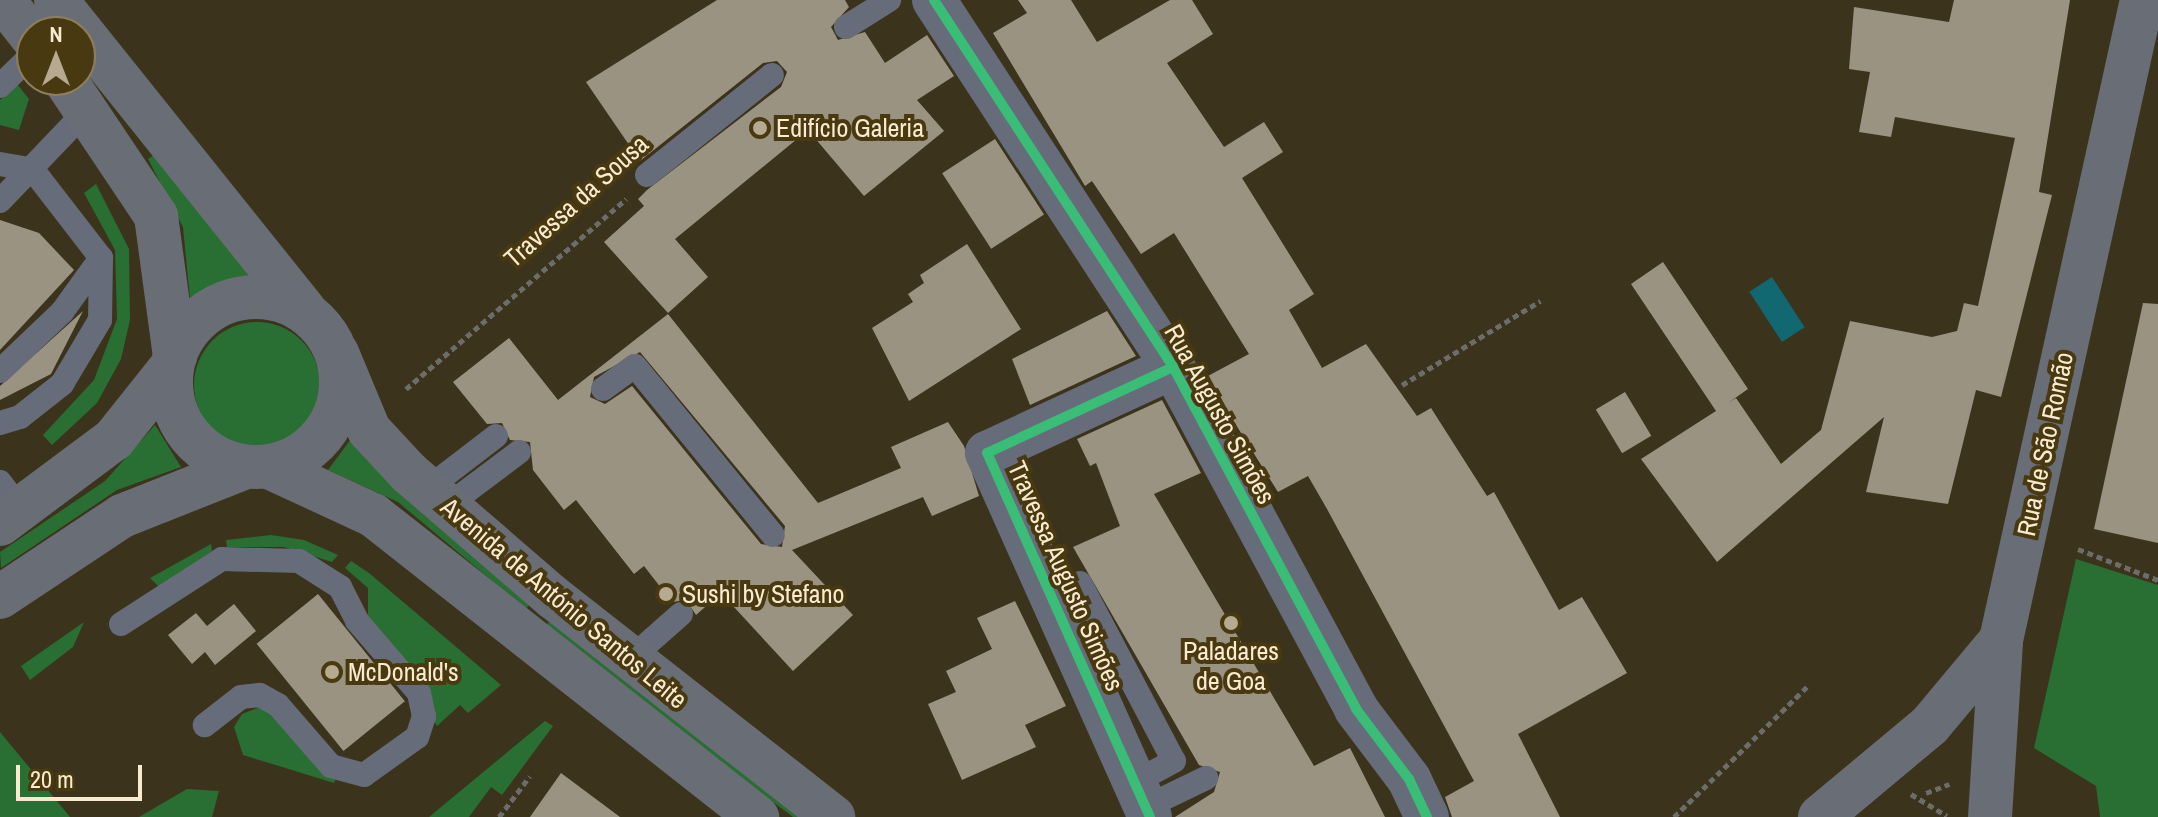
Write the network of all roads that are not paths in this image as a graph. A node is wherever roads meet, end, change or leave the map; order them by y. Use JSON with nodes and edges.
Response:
{"nodes":[{"id":1,"x":3,"y":0,"type":"edge"},
{"id":2,"x":56,"y":0,"type":"edge"},
{"id":3,"x":889,"y":0,"type":"edge"},
{"id":4,"x":934,"y":0,"type":"edge"},
{"id":5,"x":2142,"y":0,"type":"edge"},
{"id":6,"x":16,"y":17,"type":"edge"},
{"id":7,"x":846,"y":27,"type":"dead end"},
{"id":8,"x":16,"y":70,"type":"edge"},
{"id":9,"x":772,"y":75,"type":"dead end"},
{"id":10,"x":0,"y":86,"type":"edge"},
{"id":11,"x":75,"y":96,"type":"edge"},
{"id":12,"x":77,"y":96,"type":"edge"},
{"id":13,"x":0,"y":164,"type":"edge"},
{"id":14,"x":33,"y":170,"type":"junction"},
{"id":15,"x":647,"y":175,"type":"road end"},
{"id":16,"x":0,"y":201,"type":"edge"},
{"id":17,"x":101,"y":258,"type":"junction"},
{"id":18,"x":309,"y":314,"type":"junction"},
{"id":19,"x":337,"y":353,"type":"junction"},
{"id":20,"x":174,"y":362,"type":"junction"},
{"id":21,"x":1173,"y":367,"type":"junction"},
{"id":22,"x":0,"y":371,"type":"edge"},
{"id":23,"x":603,"y":389,"type":"dead end"},
{"id":24,"x":0,"y":423,"type":"edge"},
{"id":25,"x":496,"y":436,"type":"dead end"},
{"id":26,"x":519,"y":452,"type":"dead end"},
{"id":27,"x":258,"y":467,"type":"junction"},
{"id":28,"x":437,"y":497,"type":"junction"},
{"id":29,"x":7,"y":505,"type":"edge"},
{"id":30,"x":773,"y":535,"type":"dead end"},
{"id":31,"x":1080,"y":583,"type":"dead end"},
{"id":32,"x":0,"y":597,"type":"edge"},
{"id":33,"x":681,"y":614,"type":"dead end"},
{"id":34,"x":121,"y":624,"type":"dead end"},
{"id":35,"x":2001,"y":640,"type":"junction"},
{"id":36,"x":630,"y":659,"type":"junction"},
{"id":37,"x":205,"y":725,"type":"dead end"},
{"id":38,"x":1206,"y":778,"type":"dead end"},
{"id":39,"x":1144,"y":802,"type":"edge"},
{"id":40,"x":757,"y":817,"type":"edge"},
{"id":41,"x":833,"y":817,"type":"edge"},
{"id":42,"x":1427,"y":817,"type":"edge"},
{"id":43,"x":1820,"y":817,"type":"edge"},
{"id":44,"x":1990,"y":817,"type":"edge"}],
"edges":[{"from":1,"to":6,"type":"main road"},
{"from":2,"to":18,"type":"main road"},
{"from":3,"to":7,"type":"lane"},
{"from":4,"to":21,"type":"street","name":"Rua Augusto Simões"},
{"from":5,"to":35,"type":"main road","name":"Rua de São Romão"},
{"from":8,"to":10,"type":"lane"},
{"from":9,"to":15,"type":"lane","name":"Travessa da Sousa"},
{"from":11,"to":14,"type":"lane"},
{"from":12,"to":20,"type":"main road"},
{"from":13,"to":14,"type":"lane"},
{"from":14,"to":16,"type":"lane"},
{"from":14,"to":17,"type":"lane"},
{"from":17,"to":22,"type":"lane"},
{"from":17,"to":24,"type":"lane"},
{"from":18,"to":19,"type":"main road"},
{"from":18,"to":20,"type":"main road"},
{"from":19,"to":27,"type":"main road"},
{"from":19,"to":28,"type":"main road","name":"Avenida de António Santos Leite"},
{"from":20,"to":27,"type":"main road"},
{"from":20,"to":29,"type":"main road"},
{"from":21,"to":39,"type":"street","name":"Travessa Augusto Simões"},
{"from":21,"to":42,"type":"street","name":"Rua Augusto Simões"},
{"from":23,"to":30,"type":"lane"},
{"from":25,"to":28,"type":"lane"},
{"from":26,"to":28,"type":"lane"},
{"from":27,"to":32,"type":"main road"},
{"from":27,"to":40,"type":"main road","name":"Avenida de António Santos Leite"},
{"from":28,"to":36,"type":"main road","name":"Avenida de António Santos Leite"},
{"from":31,"to":39,"type":"lane"},
{"from":33,"to":36,"type":"lane"},
{"from":34,"to":37,"type":"lane"},
{"from":35,"to":43,"type":"main road","name":"Rua de São Romão"},
{"from":35,"to":44,"type":"main road"},
{"from":36,"to":41,"type":"main road","name":"Avenida de António Santos Leite"},
{"from":38,"to":39,"type":"lane"}]}
